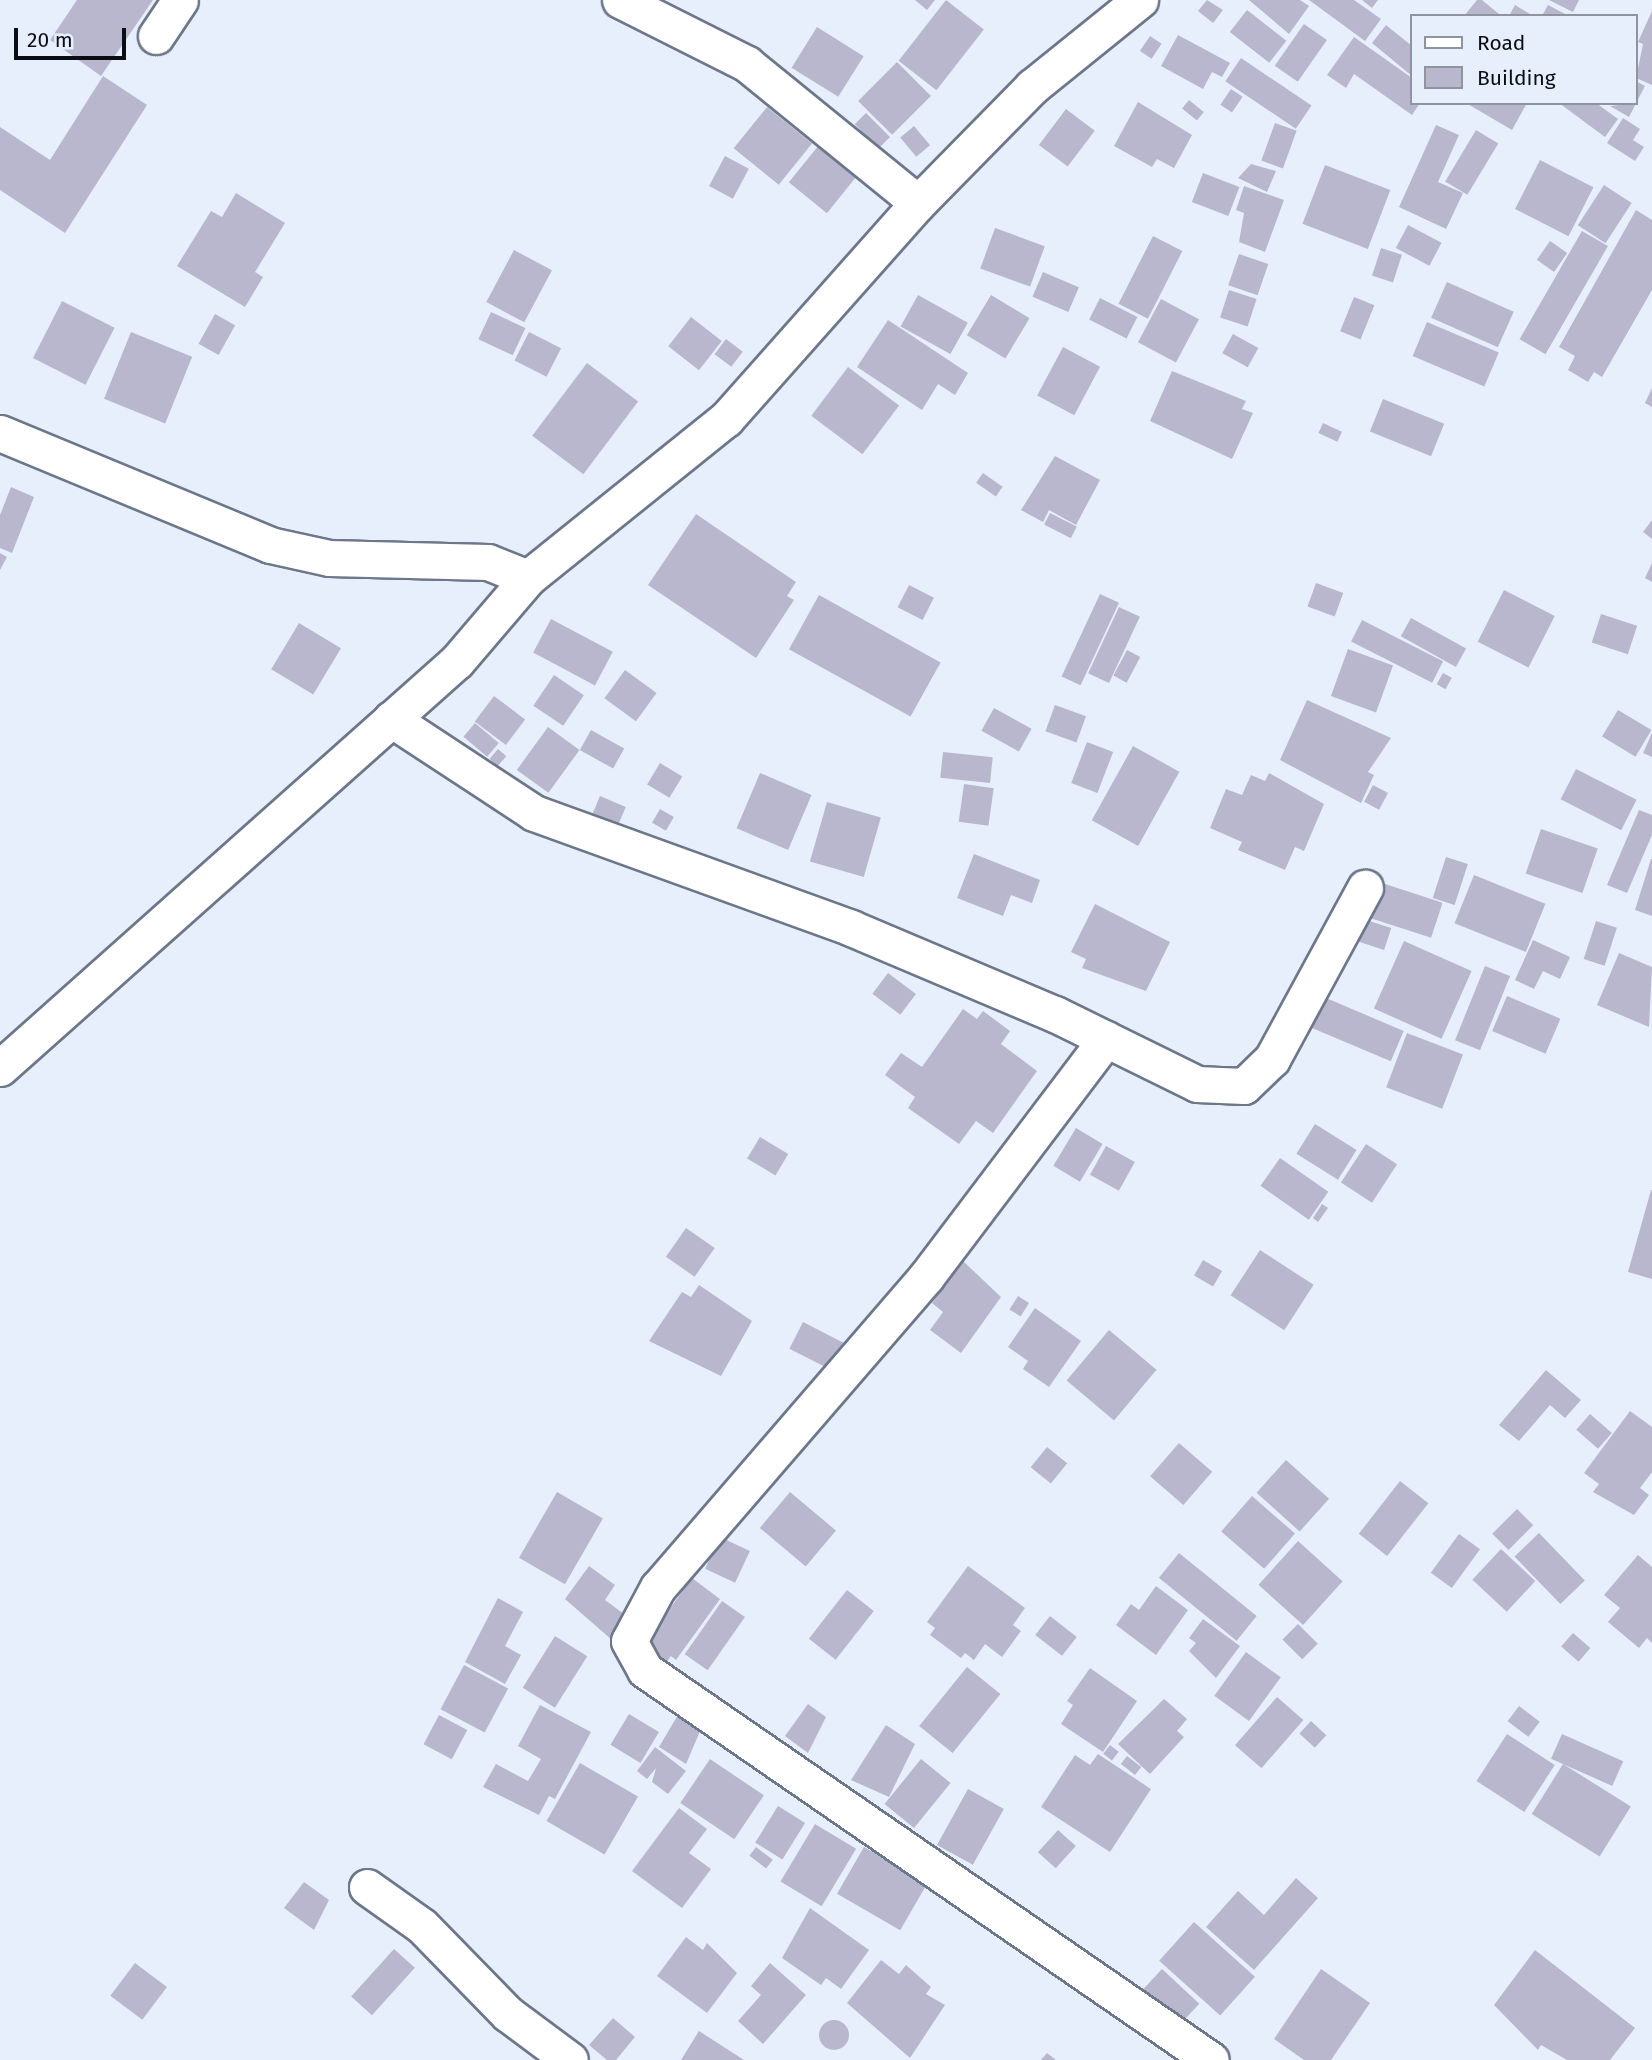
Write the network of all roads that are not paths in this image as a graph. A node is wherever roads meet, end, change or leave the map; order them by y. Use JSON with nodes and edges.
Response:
{"nodes":[{"id":1,"x":180,"y":0,"type":"edge"},
{"id":2,"x":620,"y":0,"type":"edge"},
{"id":3,"x":1140,"y":0,"type":"edge"},
{"id":4,"x":156,"y":36,"type":"dead end"},
{"id":5,"x":918,"y":203,"type":"junction"},
{"id":6,"x":0,"y":433,"type":"edge"},
{"id":7,"x":528,"y":578,"type":"junction"},
{"id":8,"x":391,"y":719,"type":"junction"},
{"id":9,"x":1365,"y":888,"type":"dead end"},
{"id":10,"x":1106,"y":1039,"type":"junction"},
{"id":11,"x":0,"y":1068,"type":"edge"},
{"id":12,"x":367,"y":1887,"type":"dead end"},
{"id":13,"x":569,"y":2060,"type":"edge"},
{"id":14,"x":1211,"y":2060,"type":"edge"}],
"edges":[{"from":1,"to":4,"type":"street"},
{"from":2,"to":5,"type":"street"},
{"from":3,"to":5,"type":"street"},
{"from":5,"to":7,"type":"street"},
{"from":6,"to":7,"type":"street"},
{"from":7,"to":8,"type":"street"},
{"from":8,"to":10,"type":"street"},
{"from":8,"to":11,"type":"street"},
{"from":9,"to":10,"type":"street"},
{"from":10,"to":14,"type":"street"},
{"from":12,"to":13,"type":"street"}]}
